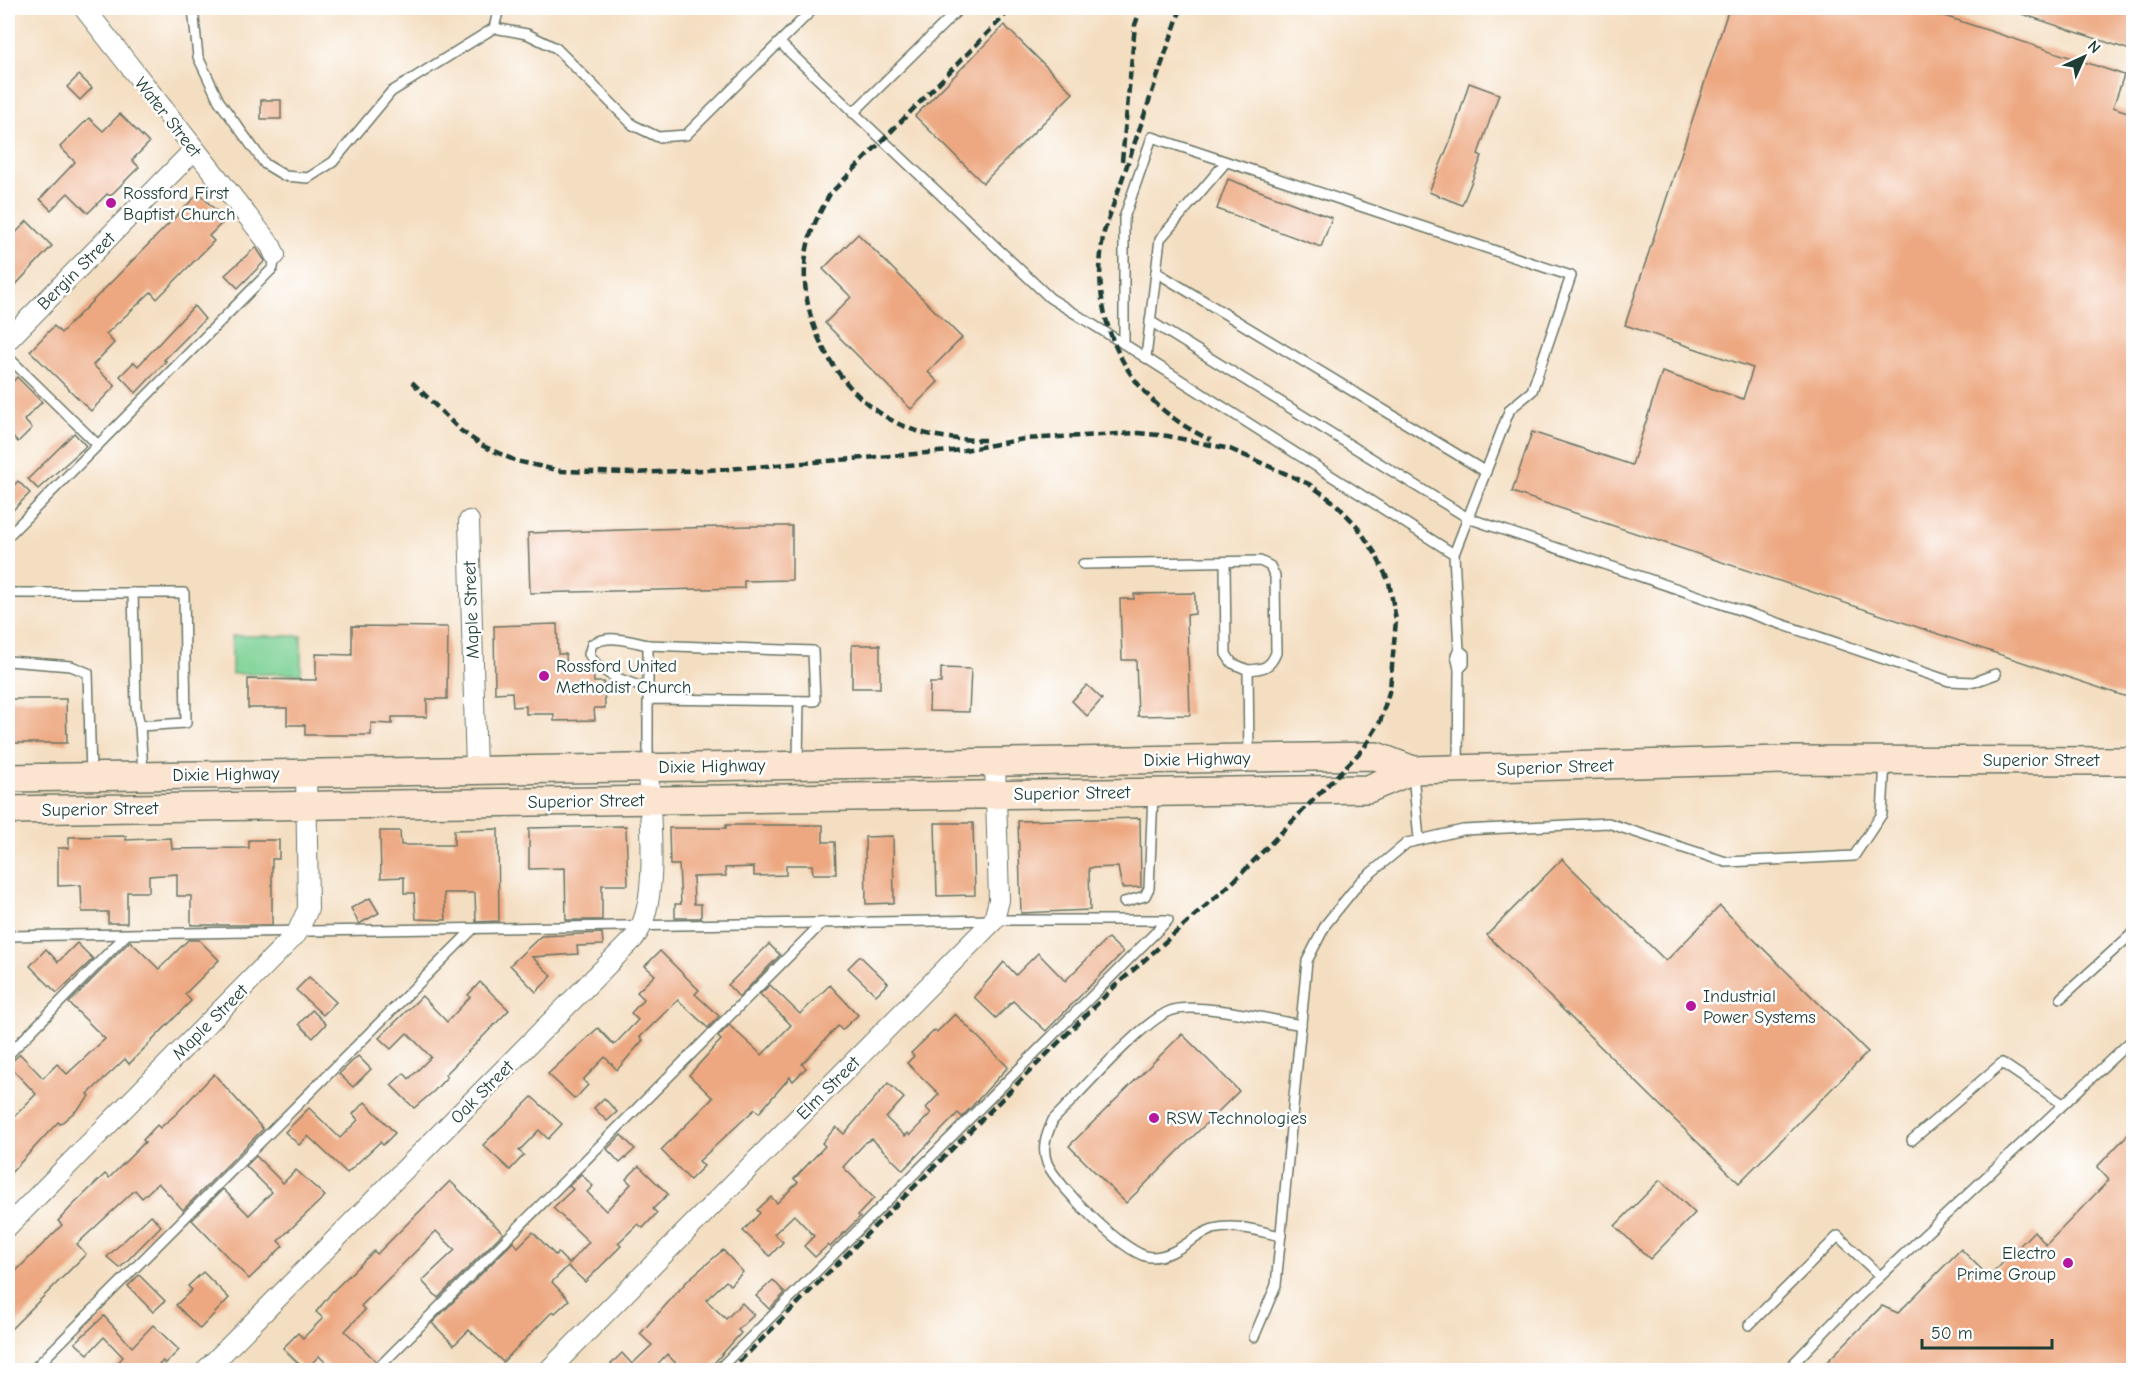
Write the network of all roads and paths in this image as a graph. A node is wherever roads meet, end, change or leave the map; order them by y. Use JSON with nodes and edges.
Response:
{"nodes":[{"id":1,"x":84,"y":8,"type":"edge"},
{"id":2,"x":192,"y":8,"type":"edge"},
{"id":3,"x":499,"y":8,"type":"edge"},
{"id":4,"x":814,"y":8,"type":"edge"},
{"id":5,"x":960,"y":8,"type":"edge"},
{"id":6,"x":494,"y":28,"type":"junction"},
{"id":7,"x":780,"y":43,"type":"junction"},
{"id":8,"x":853,"y":113,"type":"junction"},
{"id":9,"x":194,"y":150,"type":"junction"},
{"id":10,"x":1226,"y":162,"type":"junction"},
{"id":11,"x":275,"y":255,"type":"joint"},
{"id":12,"x":1156,"y":272,"type":"junction"},
{"id":13,"x":1150,"y":321,"type":"junction"},
{"id":14,"x":8,"y":340,"type":"edge"},
{"id":15,"x":1124,"y":344,"type":"junction"},
{"id":16,"x":8,"y":357,"type":"edge"},
{"id":17,"x":1146,"y":357,"type":"junction"},
{"id":18,"x":98,"y":445,"type":"junction"},
{"id":19,"x":1486,"y":472,"type":"junction"},
{"id":20,"x":1468,"y":518,"type":"junction"},
{"id":21,"x":469,"y":521,"type":"dead end"},
{"id":22,"x":8,"y":536,"type":"edge"},
{"id":23,"x":1454,"y":554,"type":"junction"},
{"id":24,"x":1225,"y":562,"type":"junction"},
{"id":25,"x":1083,"y":564,"type":"dead end"},
{"id":26,"x":8,"y":593,"type":"edge"},
{"id":27,"x":133,"y":593,"type":"junction"},
{"id":28,"x":648,"y":645,"type":"junction"},
{"id":29,"x":8,"y":661,"type":"edge"},
{"id":30,"x":1248,"y":670,"type":"junction"},
{"id":31,"x":1996,"y":674,"type":"dead end"},
{"id":32,"x":648,"y":694,"type":"junction"},
{"id":33,"x":799,"y":701,"type":"junction"},
{"id":34,"x":140,"y":726,"type":"junction"},
{"id":35,"x":1249,"y":758,"type":"junction"},
{"id":36,"x":1885,"y":759,"type":"junction"},
{"id":37,"x":2133,"y":761,"type":"edge"},
{"id":38,"x":995,"y":762,"type":"junction"},
{"id":39,"x":798,"y":765,"type":"junction"},
{"id":40,"x":648,"y":767,"type":"junction"},
{"id":41,"x":1458,"y":769,"type":"junction"},
{"id":42,"x":476,"y":770,"type":"junction"},
{"id":43,"x":1413,"y":770,"type":"junction"},
{"id":44,"x":306,"y":772,"type":"junction"},
{"id":45,"x":143,"y":775,"type":"junction"},
{"id":46,"x":92,"y":776,"type":"junction"},
{"id":47,"x":8,"y":778,"type":"edge"},
{"id":48,"x":1249,"y":790,"type":"junction"},
{"id":49,"x":1153,"y":792,"type":"junction"},
{"id":50,"x":995,"y":794,"type":"junction"},
{"id":51,"x":648,"y":800,"type":"junction"},
{"id":52,"x":307,"y":805,"type":"junction"},
{"id":53,"x":8,"y":810,"type":"edge"},
{"id":54,"x":1419,"y":840,"type":"junction"},
{"id":55,"x":1124,"y":902,"type":"dead end"},
{"id":56,"x":994,"y":920,"type":"junction"},
{"id":57,"x":822,"y":923,"type":"junction"},
{"id":58,"x":643,"y":926,"type":"junction"},
{"id":59,"x":472,"y":930,"type":"junction"},
{"id":60,"x":2133,"y":932,"type":"edge"},
{"id":61,"x":297,"y":933,"type":"junction"},
{"id":62,"x":126,"y":935,"type":"junction"},
{"id":63,"x":8,"y":936,"type":"edge"},
{"id":64,"x":2061,"y":998,"type":"dead end"},
{"id":65,"x":1301,"y":1025,"type":"junction"},
{"id":66,"x":2133,"y":1038,"type":"edge"},
{"id":67,"x":8,"y":1055,"type":"edge"},
{"id":68,"x":2063,"y":1104,"type":"junction"},
{"id":69,"x":1912,"y":1140,"type":"dead end"},
{"id":70,"x":8,"y":1226,"type":"edge"},
{"id":71,"x":1281,"y":1236,"type":"junction"},
{"id":72,"x":1880,"y":1276,"type":"junction"},
{"id":73,"x":1749,"y":1325,"type":"dead end"},
{"id":74,"x":1254,"y":1337,"type":"dead end"},
{"id":75,"x":33,"y":1371,"type":"edge"},
{"id":76,"x":206,"y":1371,"type":"edge"},
{"id":77,"x":376,"y":1371,"type":"edge"},
{"id":78,"x":549,"y":1371,"type":"edge"},
{"id":79,"x":718,"y":1371,"type":"edge"},
{"id":80,"x":1787,"y":1371,"type":"edge"}],
"edges":[{"from":1,"to":9,"type":"street","name":"Water Street"},
{"from":2,"to":6,"type":"lane"},
{"from":3,"to":6,"type":"lane"},
{"from":4,"to":7,"type":"lane"},
{"from":5,"to":8,"type":"lane"},
{"from":6,"to":7,"type":"lane"},
{"from":7,"to":8,"type":"lane"},
{"from":8,"to":15,"type":"lane"},
{"from":9,"to":11,"type":"street","name":"Water Street"},
{"from":9,"to":14,"type":"street","name":"Bergin Street"},
{"from":10,"to":12,"type":"lane"},
{"from":10,"to":15,"type":"lane"},
{"from":10,"to":19,"type":"lane"},
{"from":11,"to":18,"type":"lane"},
{"from":12,"to":13,"type":"lane"},
{"from":12,"to":19,"type":"lane"},
{"from":13,"to":17,"type":"lane"},
{"from":13,"to":20,"type":"lane"},
{"from":15,"to":17,"type":"lane"},
{"from":16,"to":18,"type":"lane"},
{"from":17,"to":23,"type":"lane"},
{"from":18,"to":22,"type":"lane"},
{"from":19,"to":20,"type":"lane"},
{"from":20,"to":23,"type":"lane"},
{"from":20,"to":31,"type":"lane"},
{"from":21,"to":42,"type":"street","name":"Maple Street"},
{"from":23,"to":41,"type":"lane"},
{"from":24,"to":25,"type":"lane"},
{"from":24,"to":30,"type":"lane"},
{"from":24,"to":30,"type":"lane"},
{"from":26,"to":27,"type":"lane"},
{"from":27,"to":34,"type":"lane"},
{"from":27,"to":34,"type":"lane"},
{"from":28,"to":32,"type":"lane"},
{"from":28,"to":32,"type":"lane"},
{"from":28,"to":33,"type":"lane"},
{"from":29,"to":46,"type":"lane"},
{"from":30,"to":35,"type":"lane"},
{"from":32,"to":33,"type":"lane"},
{"from":32,"to":40,"type":"lane"},
{"from":33,"to":39,"type":"lane"},
{"from":34,"to":45,"type":"lane"},
{"from":35,"to":38,"type":"main road","name":"Dixie Highway"},
{"from":35,"to":43,"type":"main road","name":"Dixie Highway"},
{"from":35,"to":48,"type":"main road"},
{"from":36,"to":37,"type":"main road","name":"Superior Street"},
{"from":36,"to":41,"type":"main road","name":"Superior Street"},
{"from":36,"to":54,"type":"lane"},
{"from":38,"to":39,"type":"main road","name":"Dixie Highway"},
{"from":38,"to":50,"type":"street"},
{"from":39,"to":40,"type":"main road","name":"Dixie Highway"},
{"from":40,"to":42,"type":"main road","name":"Dixie Highway"},
{"from":40,"to":51,"type":"street","name":"Oak Street"},
{"from":41,"to":43,"type":"main road","name":"Superior Street"},
{"from":42,"to":44,"type":"main road","name":"Dixie Highway"},
{"from":43,"to":48,"type":"main road","name":"Superior Street"},
{"from":43,"to":54,"type":"lane"},
{"from":44,"to":45,"type":"main road","name":"Dixie Highway"},
{"from":44,"to":52,"type":"street","name":"Maple Street"},
{"from":45,"to":46,"type":"main road","name":"Dixie Highway"},
{"from":46,"to":47,"type":"main road","name":"Dixie Highway"},
{"from":48,"to":49,"type":"main road","name":"Superior Street"},
{"from":49,"to":50,"type":"main road","name":"Superior Street"},
{"from":49,"to":55,"type":"lane"},
{"from":50,"to":51,"type":"main road","name":"Superior Street"},
{"from":50,"to":56,"type":"street"},
{"from":51,"to":52,"type":"main road","name":"Superior Street"},
{"from":51,"to":58,"type":"street","name":"Oak Street"},
{"from":52,"to":53,"type":"main road","name":"Superior Street"},
{"from":52,"to":61,"type":"street","name":"Maple Street"},
{"from":54,"to":65,"type":"lane"},
{"from":56,"to":57,"type":"lane"},
{"from":56,"to":78,"type":"street","name":"Elm Street"},
{"from":56,"to":79,"type":"lane"},
{"from":57,"to":58,"type":"lane"},
{"from":57,"to":77,"type":"lane"},
{"from":58,"to":59,"type":"lane"},
{"from":58,"to":76,"type":"street","name":"Oak Street"},
{"from":59,"to":61,"type":"lane"},
{"from":59,"to":75,"type":"lane"},
{"from":60,"to":64,"type":"lane"},
{"from":61,"to":62,"type":"lane"},
{"from":61,"to":70,"type":"street","name":"Maple Street"},
{"from":62,"to":63,"type":"lane"},
{"from":62,"to":67,"type":"lane"},
{"from":65,"to":71,"type":"lane"},
{"from":65,"to":71,"type":"lane"},
{"from":66,"to":68,"type":"lane"},
{"from":68,"to":69,"type":"lane"},
{"from":68,"to":72,"type":"lane"},
{"from":71,"to":74,"type":"lane"},
{"from":72,"to":73,"type":"lane"},
{"from":72,"to":80,"type":"lane"}]}
